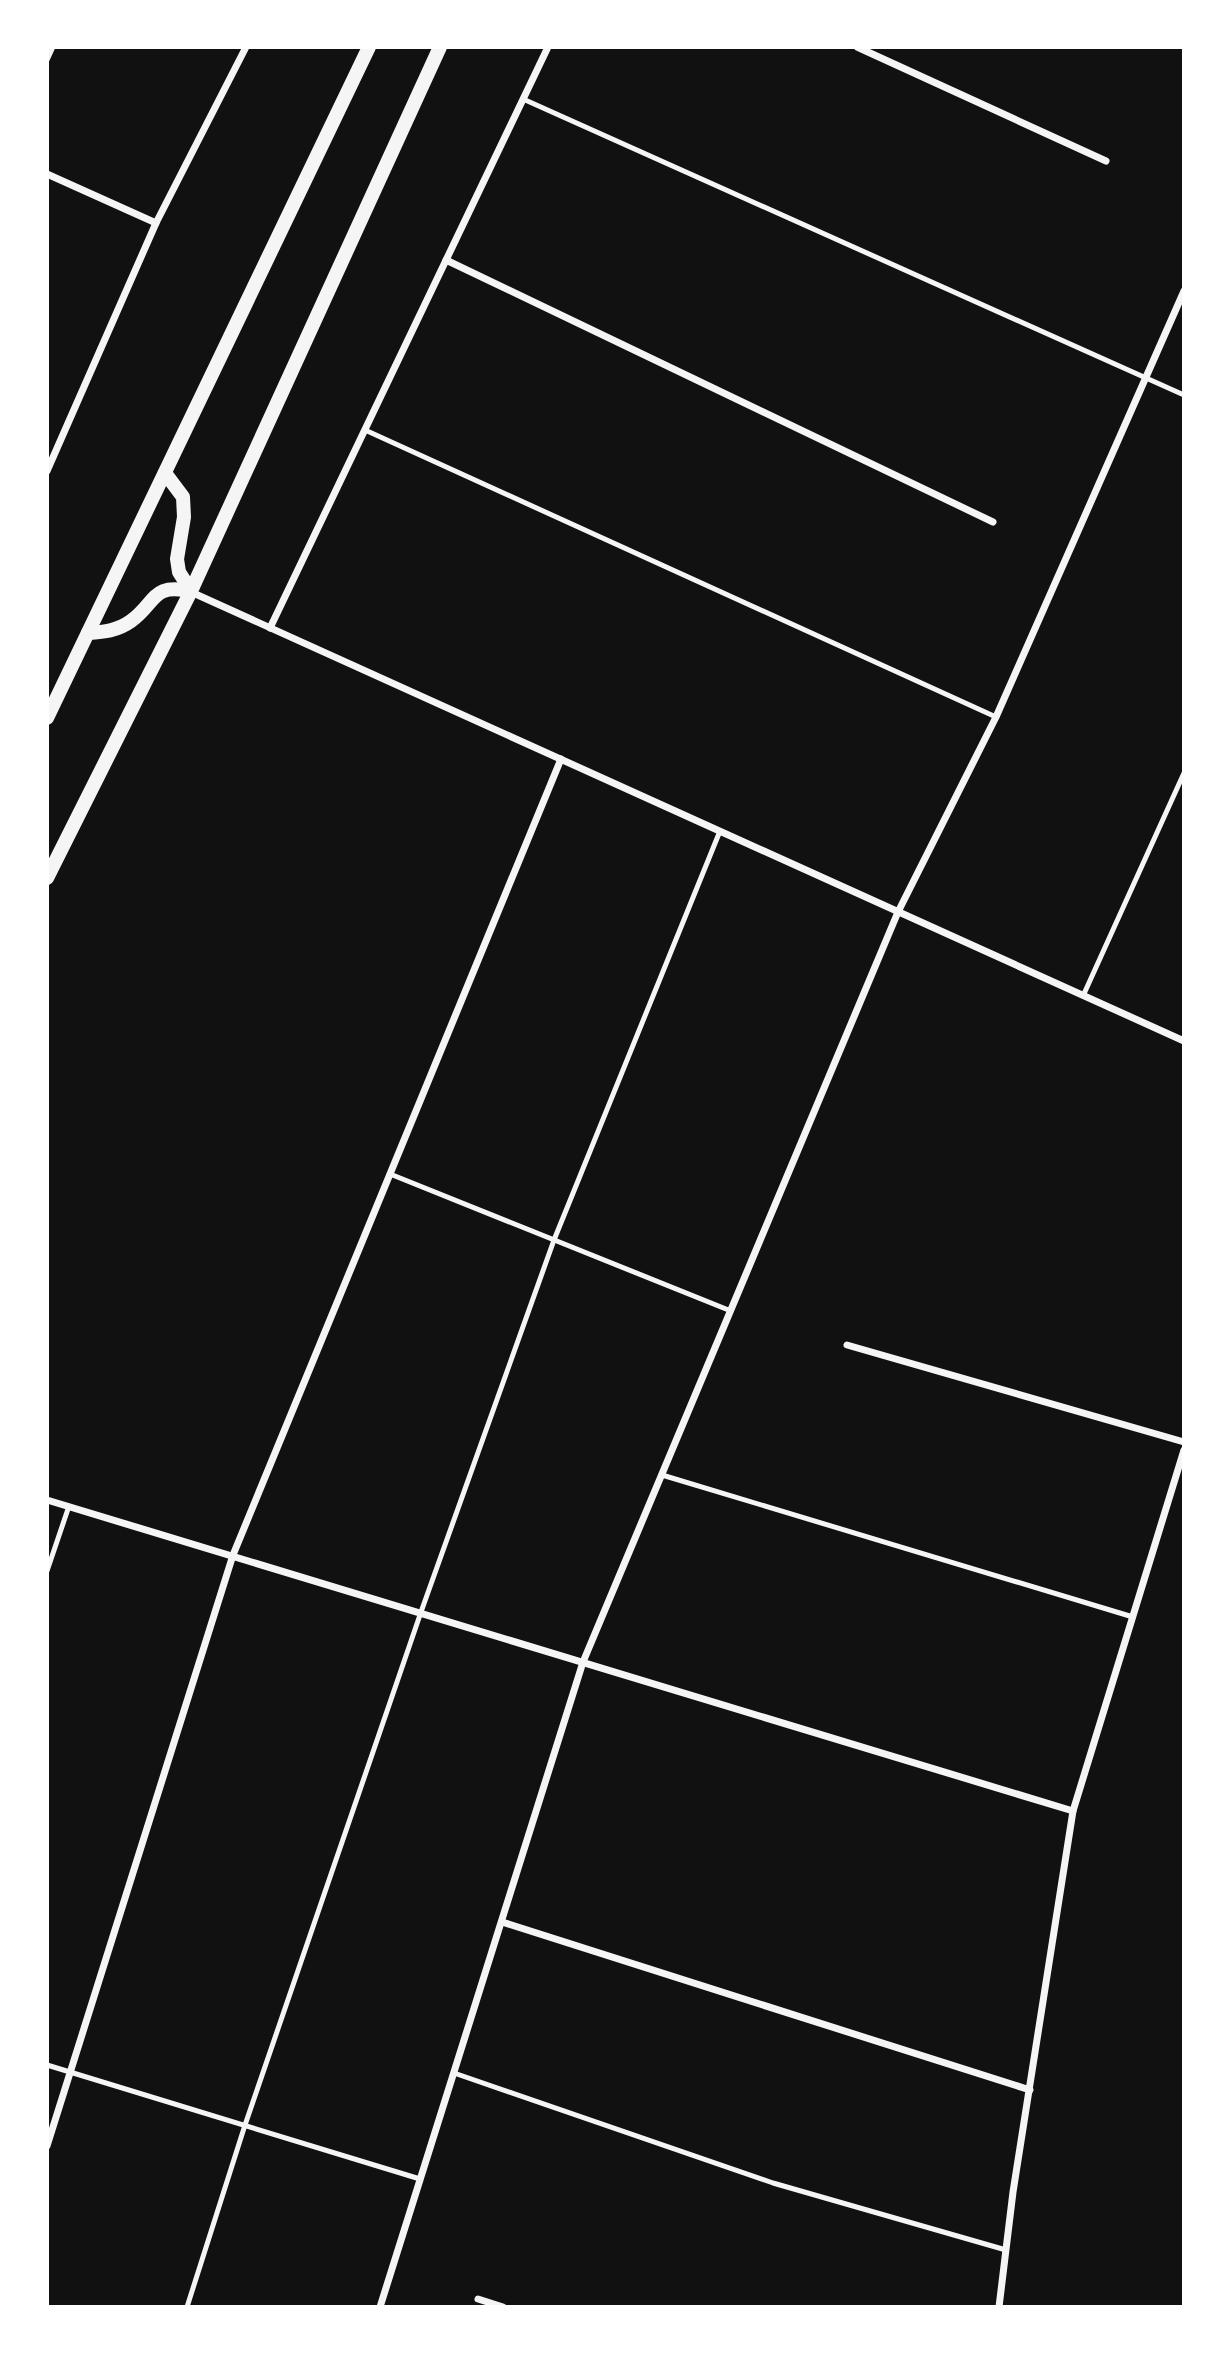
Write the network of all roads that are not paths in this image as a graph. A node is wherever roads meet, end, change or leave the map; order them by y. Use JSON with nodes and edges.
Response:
{"nodes":[{"id":1,"x":53,"y":47,"type":"edge"},
{"id":2,"x":246,"y":47,"type":"edge"},
{"id":3,"x":369,"y":47,"type":"edge"},
{"id":4,"x":440,"y":47,"type":"edge"},
{"id":5,"x":548,"y":47,"type":"edge"},
{"id":6,"x":857,"y":47,"type":"edge"},
{"id":7,"x":47,"y":60,"type":"edge"},
{"id":8,"x":523,"y":99,"type":"junction"},
{"id":9,"x":1106,"y":161,"type":"dead end"},
{"id":10,"x":47,"y":174,"type":"edge"},
{"id":11,"x":156,"y":223,"type":"junction"},
{"id":12,"x":446,"y":260,"type":"junction"},
{"id":13,"x":1184,"y":291,"type":"edge"},
{"id":14,"x":1146,"y":378,"type":"junction"},
{"id":15,"x":1184,"y":395,"type":"edge"},
{"id":16,"x":365,"y":430,"type":"junction"},
{"id":17,"x":47,"y":471,"type":"edge"},
{"id":18,"x":165,"y":473,"type":"junction"},
{"id":19,"x":993,"y":522,"type":"dead end"},
{"id":20,"x":191,"y":591,"type":"junction"},
{"id":21,"x":270,"y":628,"type":"junction"},
{"id":22,"x":88,"y":633,"type":"junction"},
{"id":23,"x":996,"y":717,"type":"junction"},
{"id":24,"x":47,"y":718,"type":"edge"},
{"id":25,"x":561,"y":760,"type":"junction"},
{"id":26,"x":1184,"y":773,"type":"edge"},
{"id":27,"x":720,"y":831,"type":"junction"},
{"id":28,"x":47,"y":878,"type":"edge"},
{"id":29,"x":898,"y":912,"type":"junction"},
{"id":30,"x":1083,"y":996,"type":"junction"},
{"id":31,"x":1184,"y":1041,"type":"edge"},
{"id":32,"x":390,"y":1174,"type":"junction"},
{"id":33,"x":554,"y":1240,"type":"junction"},
{"id":34,"x":731,"y":1311,"type":"junction"},
{"id":35,"x":847,"y":1345,"type":"dead end"},
{"id":36,"x":1184,"y":1442,"type":"edge"},
{"id":37,"x":1184,"y":1450,"type":"edge"},
{"id":38,"x":662,"y":1475,"type":"junction"},
{"id":39,"x":47,"y":1500,"type":"edge"},
{"id":40,"x":69,"y":1506,"type":"junction"},
{"id":41,"x":233,"y":1555,"type":"junction"},
{"id":42,"x":47,"y":1571,"type":"edge"},
{"id":43,"x":421,"y":1612,"type":"junction"},
{"id":44,"x":1133,"y":1617,"type":"junction"},
{"id":45,"x":583,"y":1662,"type":"junction"},
{"id":46,"x":1073,"y":1811,"type":"junction"},
{"id":47,"x":502,"y":1922,"type":"junction"},
{"id":48,"x":47,"y":2066,"type":"edge"},
{"id":49,"x":71,"y":2073,"type":"junction"},
{"id":50,"x":454,"y":2073,"type":"junction"},
{"id":51,"x":1030,"y":2090,"type":"junction"},
{"id":52,"x":245,"y":2125,"type":"junction"},
{"id":53,"x":47,"y":2147,"type":"edge"},
{"id":54,"x":420,"y":2179,"type":"junction"},
{"id":55,"x":1006,"y":2250,"type":"junction"},
{"id":56,"x":478,"y":2299,"type":"dead end"},
{"id":57,"x":187,"y":2307,"type":"edge"},
{"id":58,"x":380,"y":2307,"type":"edge"},
{"id":59,"x":503,"y":2307,"type":"edge"},
{"id":60,"x":999,"y":2307,"type":"edge"}],
"edges":[{"from":1,"to":7,"type":"lane"},
{"from":2,"to":11,"type":"street"},
{"from":3,"to":18,"type":"main road"},
{"from":4,"to":20,"type":"main road"},
{"from":5,"to":8,"type":"street"},
{"from":6,"to":9,"type":"street"},
{"from":8,"to":12,"type":"street"},
{"from":8,"to":14,"type":"lane"},
{"from":10,"to":11,"type":"street"},
{"from":11,"to":17,"type":"street"},
{"from":12,"to":16,"type":"street"},
{"from":12,"to":19,"type":"street"},
{"from":13,"to":14,"type":"street"},
{"from":14,"to":15,"type":"lane"},
{"from":14,"to":23,"type":"street"},
{"from":16,"to":21,"type":"street"},
{"from":16,"to":23,"type":"lane"},
{"from":18,"to":20,"type":"main road"},
{"from":18,"to":22,"type":"main road"},
{"from":20,"to":21,"type":"street"},
{"from":20,"to":22,"type":"main road"},
{"from":20,"to":28,"type":"main road"},
{"from":21,"to":25,"type":"street"},
{"from":22,"to":24,"type":"main road"},
{"from":23,"to":29,"type":"street"},
{"from":25,"to":27,"type":"street"},
{"from":25,"to":32,"type":"street"},
{"from":26,"to":30,"type":"lane"},
{"from":27,"to":29,"type":"street"},
{"from":27,"to":33,"type":"lane"},
{"from":29,"to":30,"type":"street"},
{"from":29,"to":34,"type":"street"},
{"from":30,"to":31,"type":"street"},
{"from":32,"to":33,"type":"lane"},
{"from":32,"to":41,"type":"street"},
{"from":33,"to":34,"type":"lane"},
{"from":33,"to":43,"type":"lane"},
{"from":34,"to":38,"type":"street"},
{"from":35,"to":36,"type":"street"},
{"from":37,"to":44,"type":"street"},
{"from":38,"to":44,"type":"lane"},
{"from":38,"to":45,"type":"street"},
{"from":39,"to":40,"type":"street"},
{"from":40,"to":41,"type":"street"},
{"from":40,"to":42,"type":"lane"},
{"from":41,"to":43,"type":"street"},
{"from":41,"to":49,"type":"street"},
{"from":43,"to":45,"type":"street"},
{"from":43,"to":52,"type":"lane"},
{"from":44,"to":46,"type":"street"},
{"from":45,"to":46,"type":"street"},
{"from":45,"to":47,"type":"street"},
{"from":46,"to":51,"type":"street"},
{"from":47,"to":50,"type":"street"},
{"from":47,"to":51,"type":"street"},
{"from":48,"to":49,"type":"lane"},
{"from":49,"to":52,"type":"lane"},
{"from":49,"to":53,"type":"street"},
{"from":50,"to":54,"type":"street"},
{"from":50,"to":55,"type":"lane"},
{"from":51,"to":55,"type":"street"},
{"from":52,"to":54,"type":"lane"},
{"from":52,"to":57,"type":"lane"},
{"from":54,"to":58,"type":"street"},
{"from":55,"to":60,"type":"street"},
{"from":56,"to":59,"type":"street"}]}
